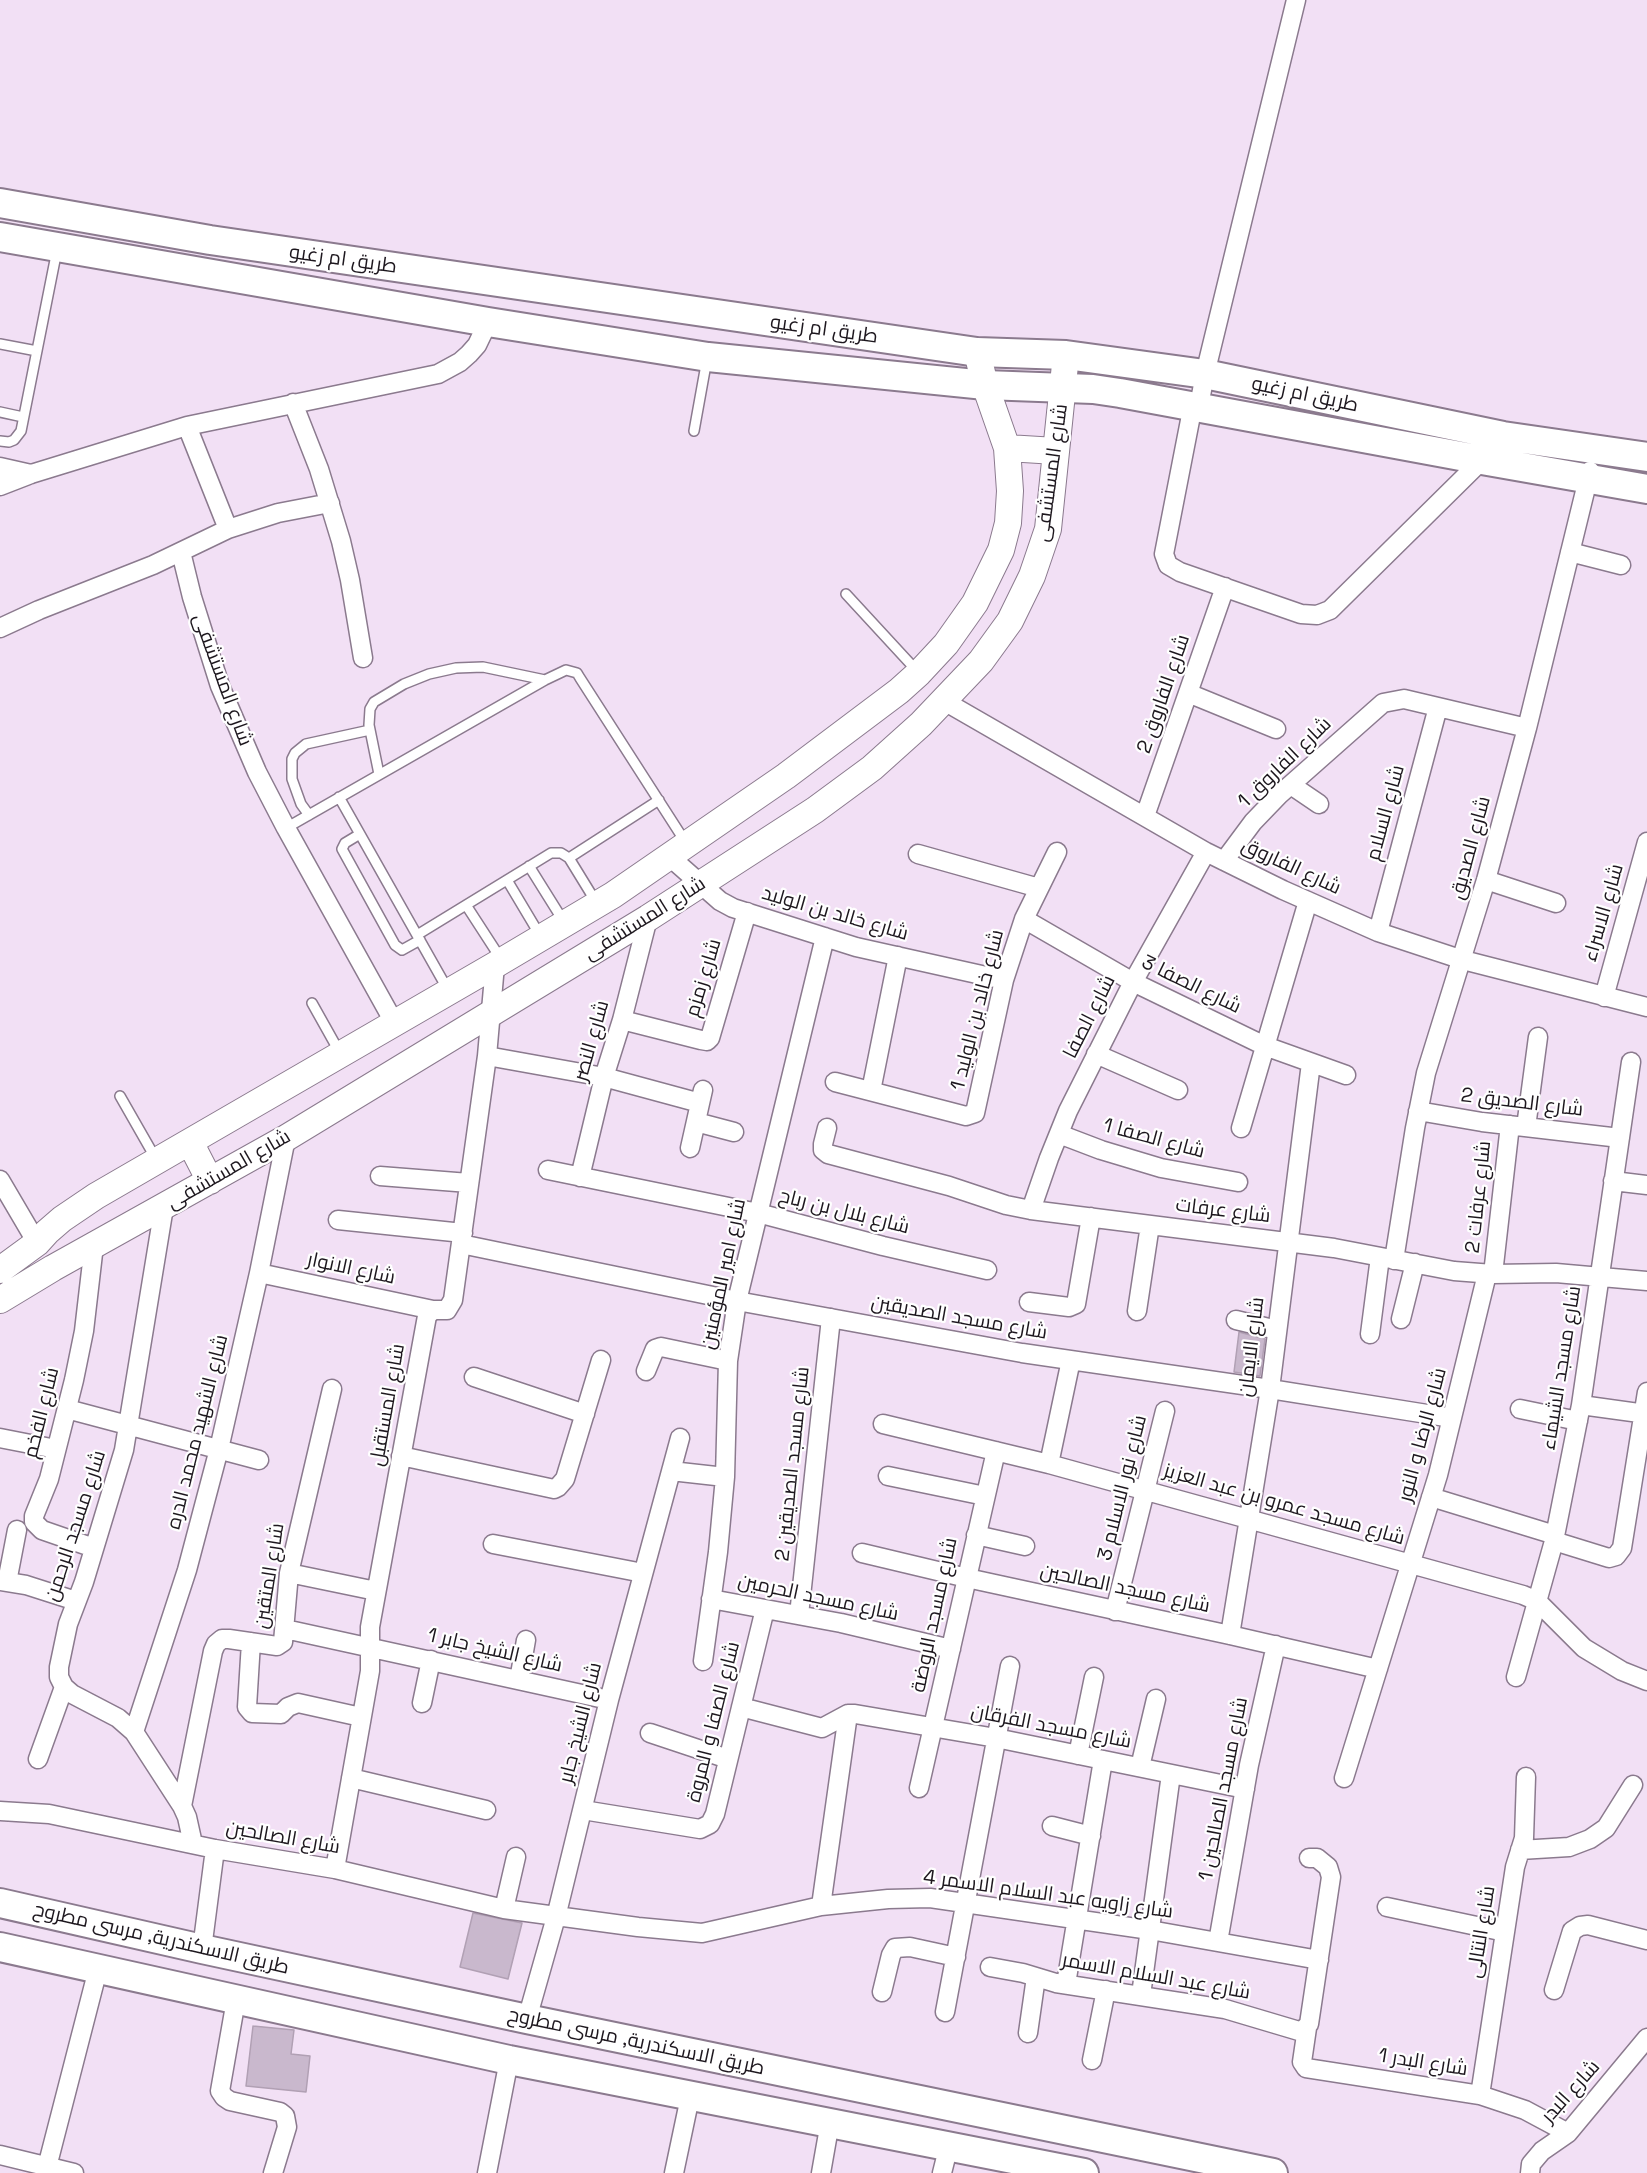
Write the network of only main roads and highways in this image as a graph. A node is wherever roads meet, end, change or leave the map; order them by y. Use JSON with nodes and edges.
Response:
{"nodes":[{"id":1,"x":0,"y":203,"type":"edge"},
{"id":2,"x":64,"y":214,"type":"junction"},
{"id":3,"x":0,"y":237,"type":"edge"},
{"id":4,"x":58,"y":247,"type":"junction"},
{"id":5,"x":1337,"y":402,"type":"junction"},
{"id":6,"x":1329,"y":431,"type":"junction"},
{"id":7,"x":1647,"y":457,"type":"edge"},
{"id":8,"x":1647,"y":489,"type":"edge"},
{"id":9,"x":0,"y":1903,"type":"edge"},
{"id":10,"x":0,"y":1947,"type":"edge"},
{"id":11,"x":1083,"y":2173,"type":"edge"},
{"id":12,"x":1273,"y":2173,"type":"edge"}],
"edges":[{"from":1,"to":2,"type":"main road","name":"طريق ام زغيو"},
{"from":2,"to":4,"type":"main road"},
{"from":2,"to":5,"type":"main road","name":"طريق ام زغيو"},
{"from":3,"to":4,"type":"main road","name":"طريق ام زغيو"},
{"from":4,"to":6,"type":"main road","name":"طريق ام زغيو"},
{"from":5,"to":6,"type":"main road"},
{"from":5,"to":7,"type":"main road","name":"طريق ام زغيو"},
{"from":6,"to":8,"type":"main road","name":"طريق ام زغيو"},
{"from":9,"to":12,"type":"main road","name":"طريق الاسكندرية, مرسى مطروح"},
{"from":10,"to":11,"type":"main road","name":"طريق الاسكندرية, مرسى مطروح"}]}
